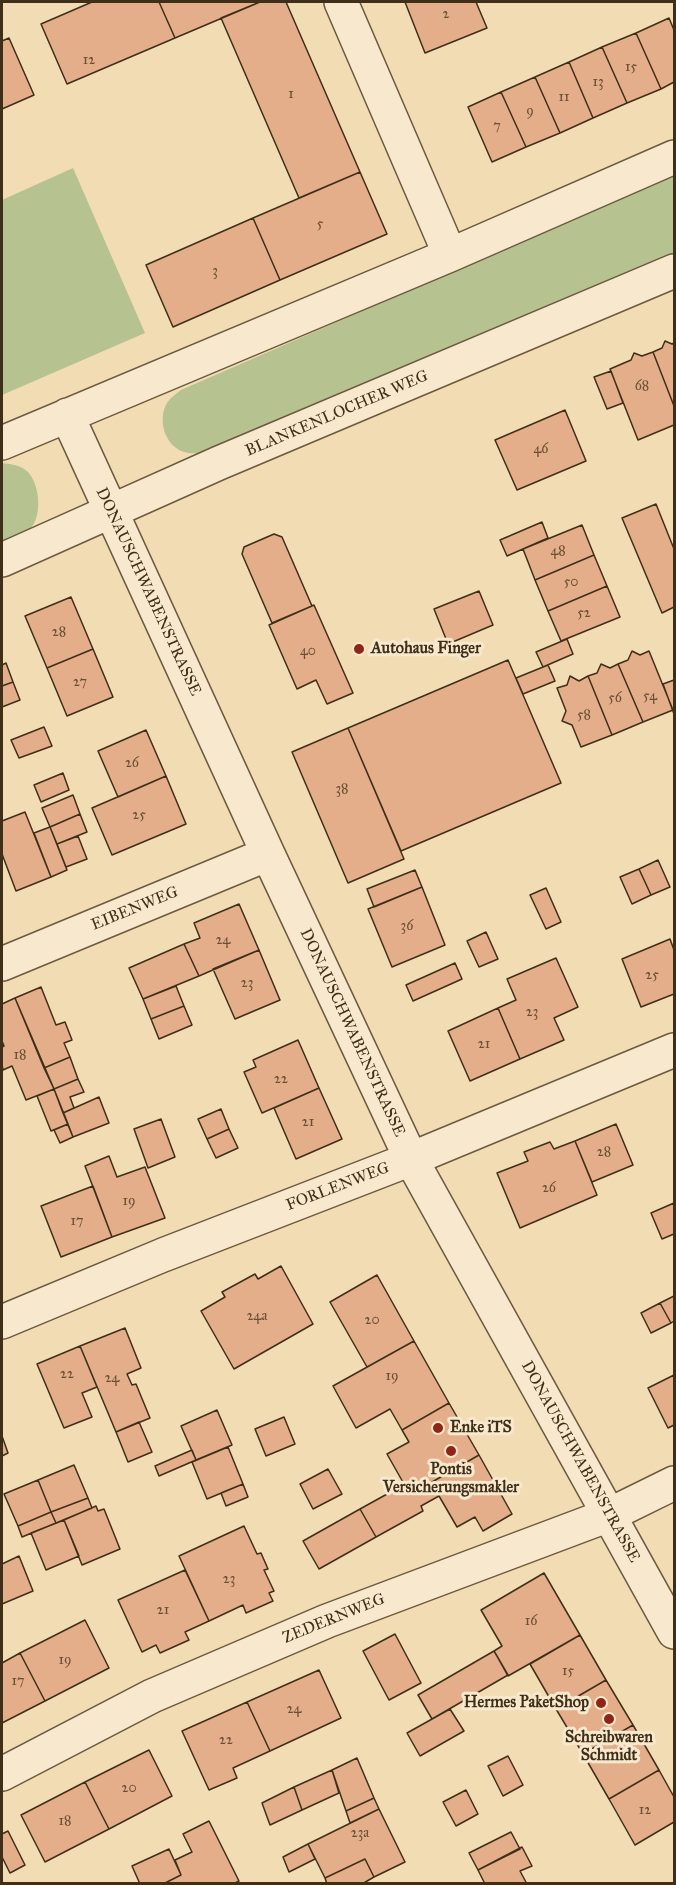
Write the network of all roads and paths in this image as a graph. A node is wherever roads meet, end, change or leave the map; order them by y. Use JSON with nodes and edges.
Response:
{"nodes":[{"id":1,"x":341,"y":2,"type":"edge"},
{"id":2,"x":675,"y":157,"type":"edge"},
{"id":3,"x":450,"y":255,"type":"junction"},
{"id":4,"x":675,"y":272,"type":"edge"},
{"id":5,"x":67,"y":415,"type":"junction"},
{"id":6,"x":2,"y":443,"type":"edge"},
{"id":7,"x":110,"y":511,"type":"junction"},
{"id":8,"x":2,"y":560,"type":"edge"},
{"id":9,"x":268,"y":855,"type":"junction"},
{"id":10,"x":2,"y":964,"type":"edge"},
{"id":11,"x":675,"y":1050,"type":"edge"},
{"id":12,"x":411,"y":1159,"type":"junction"},
{"id":13,"x":2,"y":1322,"type":"edge"},
{"id":14,"x":675,"y":1483,"type":"edge"},
{"id":15,"x":609,"y":1515,"type":"junction"},
{"id":16,"x":675,"y":1632,"type":"edge"},
{"id":17,"x":2,"y":1774,"type":"edge"}],
"edges":[{"from":1,"to":3,"type":"street"},
{"from":2,"to":3,"type":"street"},
{"from":3,"to":5,"type":"street"},
{"from":4,"to":7,"type":"street","name":"BLANKENLOCHER WEG"},
{"from":5,"to":6,"type":"street"},
{"from":5,"to":7,"type":"street","name":"DONAUSCHWABENSTRASSE"},
{"from":7,"to":8,"type":"street","name":"BLANKENLOCHER WEG"},
{"from":7,"to":9,"type":"street","name":"DONAUSCHWABENSTRASSE"},
{"from":9,"to":10,"type":"street","name":"EIBENWEG"},
{"from":9,"to":12,"type":"street","name":"DONAUSCHWABENSTRASSE"},
{"from":11,"to":12,"type":"street","name":"FORLENWEG"},
{"from":12,"to":13,"type":"street","name":"FORLENWEG"},
{"from":12,"to":15,"type":"street","name":"DONAUSCHWABENSTRASSE"},
{"from":14,"to":15,"type":"street","name":"ZEDERNWEG"},
{"from":15,"to":16,"type":"street","name":"DONAUSCHWABENSTRASSE"},
{"from":15,"to":17,"type":"street","name":"ZEDERNWEG"}]}
